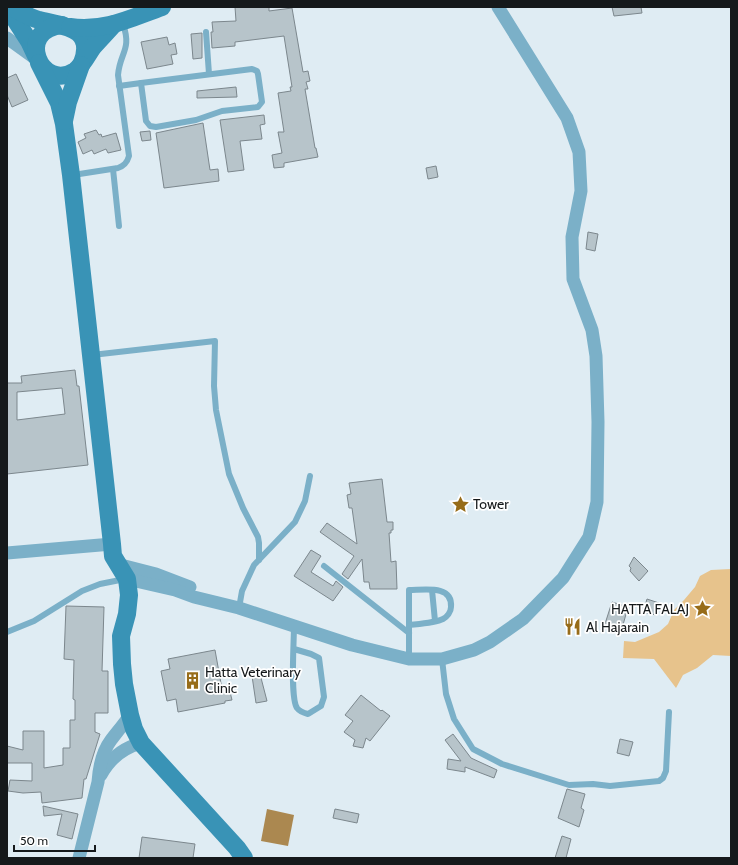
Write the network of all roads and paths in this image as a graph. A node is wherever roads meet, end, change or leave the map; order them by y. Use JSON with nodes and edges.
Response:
{"nodes":[{"id":1,"x":7,"y":7,"type":"edge"},
{"id":2,"x":11,"y":7,"type":"edge"},
{"id":3,"x":162,"y":7,"type":"edge"},
{"id":4,"x":498,"y":7,"type":"edge"},
{"id":5,"x":118,"y":23,"type":"junction"},
{"id":6,"x":66,"y":26,"type":"junction"},
{"id":7,"x":206,"y":32,"type":"dead end"},
{"id":8,"x":7,"y":38,"type":"edge"},
{"id":9,"x":38,"y":60,"type":"junction"},
{"id":10,"x":81,"y":64,"type":"junction"},
{"id":11,"x":209,"y":74,"type":"junction"},
{"id":12,"x":141,"y":84,"type":"junction"},
{"id":13,"x":118,"y":86,"type":"junction"},
{"id":14,"x":64,"y":124,"type":"junction"},
{"id":15,"x":113,"y":169,"type":"junction"},
{"id":16,"x":71,"y":175,"type":"junction"},
{"id":17,"x":120,"y":226,"type":"dead end"},
{"id":18,"x":91,"y":355,"type":"junction"},
{"id":19,"x":310,"y":476,"type":"dead end"},
{"id":20,"x":112,"y":544,"type":"junction"},
{"id":21,"x":7,"y":553,"type":"edge"},
{"id":22,"x":259,"y":560,"type":"junction"},
{"id":23,"x":117,"y":564,"type":"junction"},
{"id":24,"x":324,"y":566,"type":"dead end"},
{"id":25,"x":127,"y":579,"type":"junction"},
{"id":26,"x":432,"y":590,"type":"junction"},
{"id":27,"x":213,"y":601,"type":"junction"},
{"id":28,"x":239,"y":608,"type":"junction"},
{"id":29,"x":435,"y":621,"type":"junction"},
{"id":30,"x":409,"y":625,"type":"junction"},
{"id":31,"x":294,"y":626,"type":"junction"},
{"id":32,"x":7,"y":632,"type":"edge"},
{"id":33,"x":409,"y":633,"type":"junction"},
{"id":34,"x":294,"y":649,"type":"junction"},
{"id":35,"x":409,"y":659,"type":"junction"},
{"id":36,"x":442,"y":659,"type":"junction"},
{"id":37,"x":669,"y":712,"type":"dead end"},
{"id":38,"x":130,"y":715,"type":"junction"},
{"id":39,"x":141,"y":743,"type":"junction"},
{"id":40,"x":98,"y":782,"type":"junction"},
{"id":41,"x":79,"y":858,"type":"edge"},
{"id":42,"x":244,"y":858,"type":"edge"}],
"edges":[{"from":1,"to":9,"type":"main road"},
{"from":2,"to":6,"type":"main road"},
{"from":3,"to":5,"type":"main road"},
{"from":4,"to":36,"type":"street"},
{"from":5,"to":6,"type":"main road"},
{"from":5,"to":10,"type":"main road"},
{"from":5,"to":13,"type":"lane"},
{"from":6,"to":9,"type":"main road"},
{"from":6,"to":10,"type":"main road"},
{"from":7,"to":11,"type":"lane"},
{"from":8,"to":9,"type":"street"},
{"from":9,"to":10,"type":"main road"},
{"from":9,"to":14,"type":"main road"},
{"from":10,"to":14,"type":"main road"},
{"from":11,"to":12,"type":"lane"},
{"from":11,"to":12,"type":"lane"},
{"from":12,"to":13,"type":"lane"},
{"from":13,"to":15,"type":"lane"},
{"from":14,"to":16,"type":"main road"},
{"from":15,"to":16,"type":"lane"},
{"from":15,"to":17,"type":"lane"},
{"from":16,"to":18,"type":"main road"},
{"from":18,"to":20,"type":"main road"},
{"from":18,"to":22,"type":"lane"},
{"from":19,"to":22,"type":"lane"},
{"from":20,"to":21,"type":"street"},
{"from":20,"to":23,"type":"main road"},
{"from":22,"to":28,"type":"lane"},
{"from":23,"to":25,"type":"main road"},
{"from":23,"to":27,"type":"street"},
{"from":24,"to":33,"type":"lane"},
{"from":25,"to":27,"type":"street"},
{"from":25,"to":32,"type":"lane"},
{"from":25,"to":38,"type":"main road"},
{"from":26,"to":29,"type":"lane"},
{"from":26,"to":29,"type":"lane"},
{"from":26,"to":30,"type":"lane"},
{"from":27,"to":28,"type":"street"},
{"from":28,"to":31,"type":"street"},
{"from":29,"to":30,"type":"lane"},
{"from":30,"to":33,"type":"lane"},
{"from":31,"to":34,"type":"lane"},
{"from":31,"to":35,"type":"street"},
{"from":33,"to":35,"type":"lane"},
{"from":34,"to":34,"type":"lane"},
{"from":35,"to":36,"type":"street"},
{"from":36,"to":37,"type":"lane"},
{"from":38,"to":39,"type":"main road"},
{"from":38,"to":40,"type":"street"},
{"from":39,"to":40,"type":"street"},
{"from":39,"to":42,"type":"main road"},
{"from":40,"to":41,"type":"street"}]}
